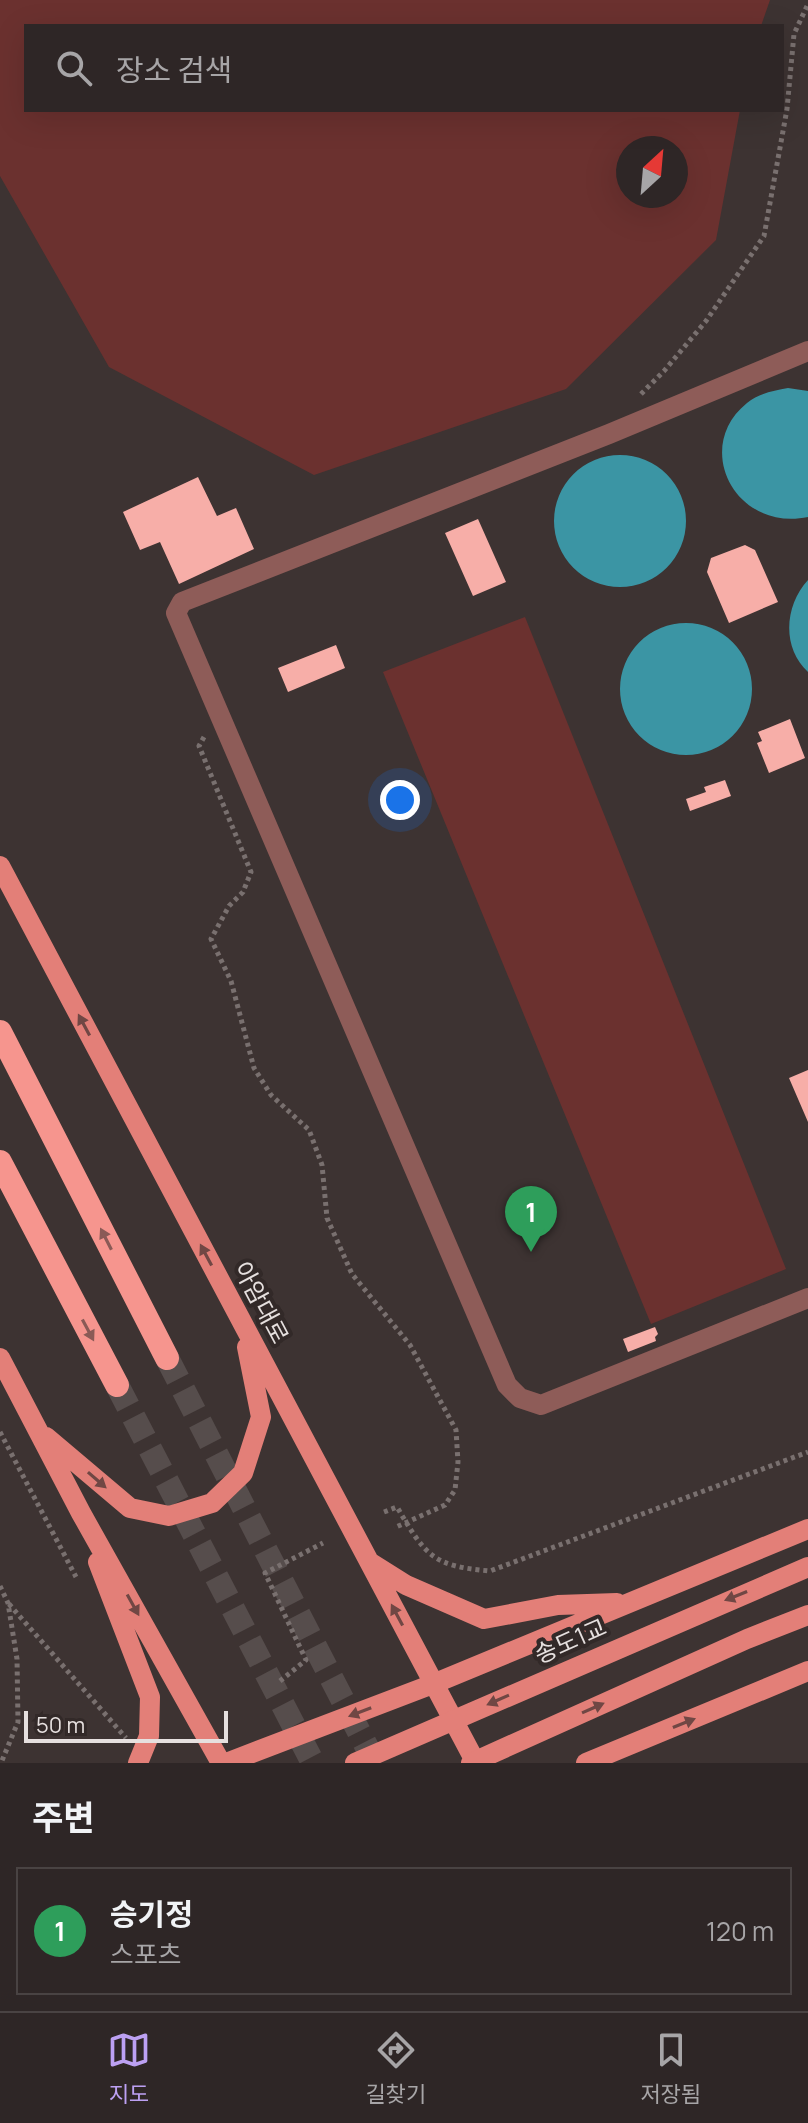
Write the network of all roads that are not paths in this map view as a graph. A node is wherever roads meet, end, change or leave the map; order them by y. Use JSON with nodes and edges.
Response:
{"nodes":[{"id":1,"x":808,"y":351,"type":"edge"},
{"id":2,"x":0,"y":866,"type":"edge"},
{"id":3,"x":0,"y":1032,"type":"edge"},
{"id":4,"x":0,"y":1162,"type":"edge"},
{"id":5,"x":808,"y":1298,"type":"edge"},
{"id":6,"x":242,"y":1324,"type":"junction"},
{"id":7,"x":0,"y":1358,"type":"edge"},
{"id":8,"x":167,"y":1358,"type":"tunnel mouth"},
{"id":9,"x":117,"y":1385,"type":"tunnel mouth"},
{"id":10,"x":37,"y":1429,"type":"junction"},
{"id":11,"x":81,"y":1513,"type":"junction"},
{"id":12,"x":808,"y":1529,"type":"edge"},
{"id":13,"x":368,"y":1561,"type":"junction"},
{"id":14,"x":808,"y":1567,"type":"edge"},
{"id":15,"x":629,"y":1603,"type":"junction"},
{"id":16,"x":808,"y":1615,"type":"edge"},
{"id":17,"x":808,"y":1671,"type":"edge"},
{"id":18,"x":433,"y":1684,"type":"junction"},
{"id":19,"x":645,"y":1739,"type":"junction"},
{"id":20,"x":138,"y":1763,"type":"edge"},
{"id":21,"x":223,"y":1763,"type":"edge"},
{"id":22,"x":355,"y":1763,"type":"edge"},
{"id":23,"x":473,"y":1763,"type":"edge"},
{"id":24,"x":586,"y":1763,"type":"edge"},
{"id":25,"x":619,"y":1763,"type":"edge"}],
"edges":[{"from":1,"to":5,"type":"lane"},
{"from":6,"to":2,"type":"main road","name":"아암대로","one_way":true},
{"from":8,"to":3,"type":"highway","one_way":true},
{"from":4,"to":9,"type":"highway","one_way":true},
{"from":10,"to":6,"type":"main road","one_way":true},
{"from":6,"to":13,"type":"main road","name":"아암대로"},
{"from":7,"to":10,"type":"main road"},
{"from":10,"to":11,"type":"main road"},
{"from":11,"to":20,"type":"main road"},
{"from":11,"to":21,"type":"main road","one_way":true},
{"from":12,"to":15,"type":"main road"},
{"from":13,"to":15,"type":"main road"},
{"from":18,"to":13,"type":"main road","name":"아암대로","one_way":true},
{"from":14,"to":22,"type":"main road","name":"송도1교","one_way":true,"bridge":true},
{"from":15,"to":18,"type":"main road"},
{"from":23,"to":16,"type":"main road","one_way":true,"bridge":true},
{"from":19,"to":17,"type":"main road","one_way":true},
{"from":18,"to":21,"type":"main road","one_way":true},
{"from":18,"to":23,"type":"main road","name":"아암대로"},
{"from":19,"to":24,"type":"main road"},
{"from":19,"to":25,"type":"main road"}]}
